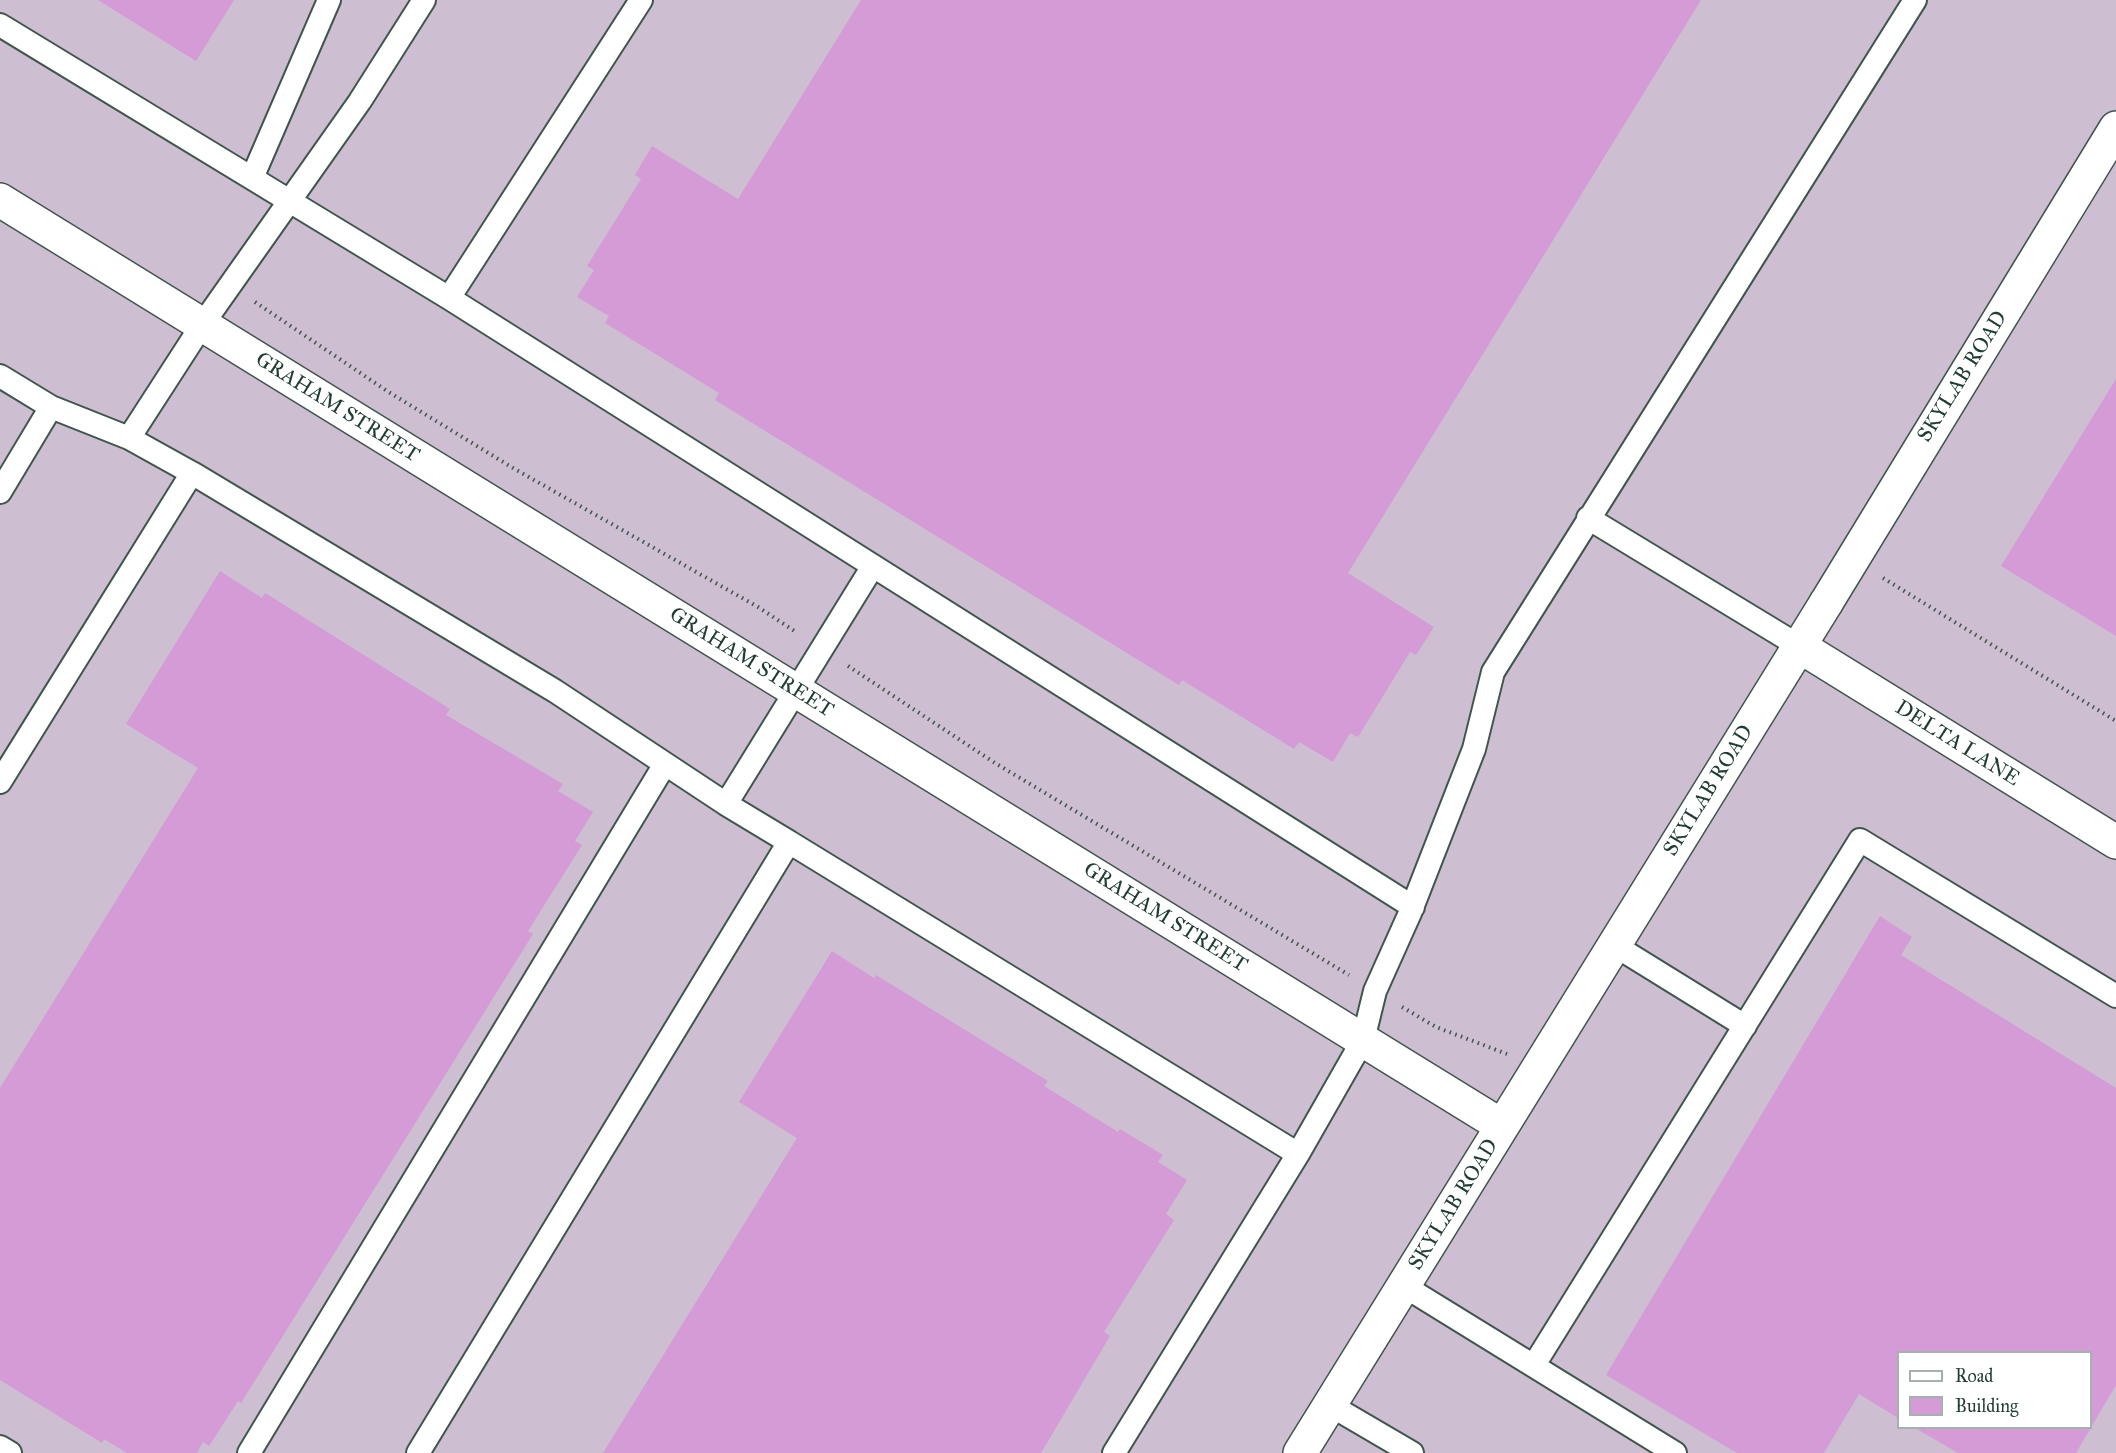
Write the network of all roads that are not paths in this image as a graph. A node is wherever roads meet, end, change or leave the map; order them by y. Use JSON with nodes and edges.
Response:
{"nodes":[{"id":1,"x":329,"y":0,"type":"edge"},
{"id":2,"x":424,"y":0,"type":"edge"},
{"id":3,"x":642,"y":0,"type":"edge"},
{"id":4,"x":1915,"y":0,"type":"edge"},
{"id":5,"x":0,"y":25,"type":"edge"},
{"id":6,"x":2116,"y":128,"type":"edge"},
{"id":7,"x":252,"y":178,"type":"junction"},
{"id":8,"x":0,"y":200,"type":"edge"},
{"id":9,"x":290,"y":203,"type":"junction"},
{"id":10,"x":449,"y":298,"type":"junction"},
{"id":11,"x":202,"y":324,"type":"junction"},
{"id":12,"x":0,"y":376,"type":"edge"},
{"id":13,"x":51,"y":407,"type":"junction"},
{"id":14,"x":129,"y":438,"type":"junction"},
{"id":15,"x":192,"y":473,"type":"junction"},
{"id":16,"x":0,"y":492,"type":"edge"},
{"id":17,"x":1588,"y":518,"type":"junction"},
{"id":18,"x":873,"y":566,"type":"junction"},
{"id":19,"x":1799,"y":646,"type":"junction"},
{"id":20,"x":795,"y":690,"type":"junction"},
{"id":21,"x":665,"y":764,"type":"junction"},
{"id":22,"x":0,"y":782,"type":"edge"},
{"id":23,"x":726,"y":804,"type":"junction"},
{"id":24,"x":789,"y":842,"type":"junction"},
{"id":25,"x":2116,"y":842,"type":"edge"},
{"id":26,"x":1413,"y":907,"type":"junction"},
{"id":27,"x":1614,"y":945,"type":"junction"},
{"id":28,"x":2116,"y":996,"type":"edge"},
{"id":29,"x":1745,"y":1026,"type":"junction"},
{"id":30,"x":1363,"y":1040,"type":"junction"},
{"id":31,"x":1502,"y":1126,"type":"junction"},
{"id":32,"x":1298,"y":1154,"type":"junction"},
{"id":33,"x":1404,"y":1286,"type":"junction"},
{"id":34,"x":1534,"y":1365,"type":"junction"},
{"id":35,"x":1330,"y":1405,"type":"junction"},
{"id":36,"x":0,"y":1447,"type":"edge"},
{"id":37,"x":10,"y":1453,"type":"edge"},
{"id":38,"x":249,"y":1453,"type":"edge"},
{"id":39,"x":418,"y":1453,"type":"edge"},
{"id":40,"x":1114,"y":1453,"type":"edge"},
{"id":41,"x":1300,"y":1453,"type":"edge"},
{"id":42,"x":1412,"y":1453,"type":"edge"},
{"id":43,"x":1675,"y":1453,"type":"edge"}],
"edges":[{"from":1,"to":7,"type":"lane"},
{"from":2,"to":9,"type":"lane"},
{"from":3,"to":10,"type":"lane"},
{"from":4,"to":17,"type":"lane"},
{"from":5,"to":7,"type":"lane"},
{"from":6,"to":19,"type":"street","name":"SKYLAB ROAD"},
{"from":7,"to":9,"type":"lane"},
{"from":8,"to":11,"type":"street","name":"GRAHAM STREET"},
{"from":9,"to":10,"type":"lane"},
{"from":9,"to":11,"type":"lane"},
{"from":10,"to":18,"type":"lane"},
{"from":11,"to":14,"type":"lane"},
{"from":11,"to":20,"type":"street","name":"GRAHAM STREET"},
{"from":12,"to":13,"type":"lane"},
{"from":13,"to":14,"type":"lane"},
{"from":13,"to":16,"type":"lane"},
{"from":14,"to":15,"type":"lane"},
{"from":15,"to":21,"type":"lane"},
{"from":15,"to":22,"type":"lane"},
{"from":17,"to":19,"type":"lane"},
{"from":17,"to":26,"type":"lane"},
{"from":18,"to":20,"type":"lane"},
{"from":18,"to":26,"type":"lane"},
{"from":19,"to":25,"type":"street","name":"DELTA LANE"},
{"from":19,"to":27,"type":"street","name":"SKYLAB ROAD"},
{"from":20,"to":23,"type":"lane"},
{"from":20,"to":30,"type":"street","name":"GRAHAM STREET"},
{"from":21,"to":23,"type":"lane"},
{"from":21,"to":38,"type":"lane"},
{"from":23,"to":24,"type":"lane"},
{"from":24,"to":32,"type":"lane"},
{"from":24,"to":39,"type":"lane"},
{"from":26,"to":30,"type":"lane"},
{"from":27,"to":29,"type":"lane"},
{"from":27,"to":31,"type":"street","name":"SKYLAB ROAD"},
{"from":28,"to":29,"type":"lane"},
{"from":29,"to":34,"type":"lane"},
{"from":30,"to":31,"type":"street","name":"GRAHAM STREET"},
{"from":30,"to":32,"type":"lane"},
{"from":31,"to":33,"type":"street","name":"SKYLAB ROAD"},
{"from":32,"to":40,"type":"lane"},
{"from":33,"to":34,"type":"lane"},
{"from":33,"to":35,"type":"street","name":"SKYLAB ROAD"},
{"from":34,"to":43,"type":"lane"},
{"from":35,"to":41,"type":"street","name":"SKYLAB ROAD"},
{"from":35,"to":42,"type":"lane"},
{"from":36,"to":37,"type":"lane"}]}
